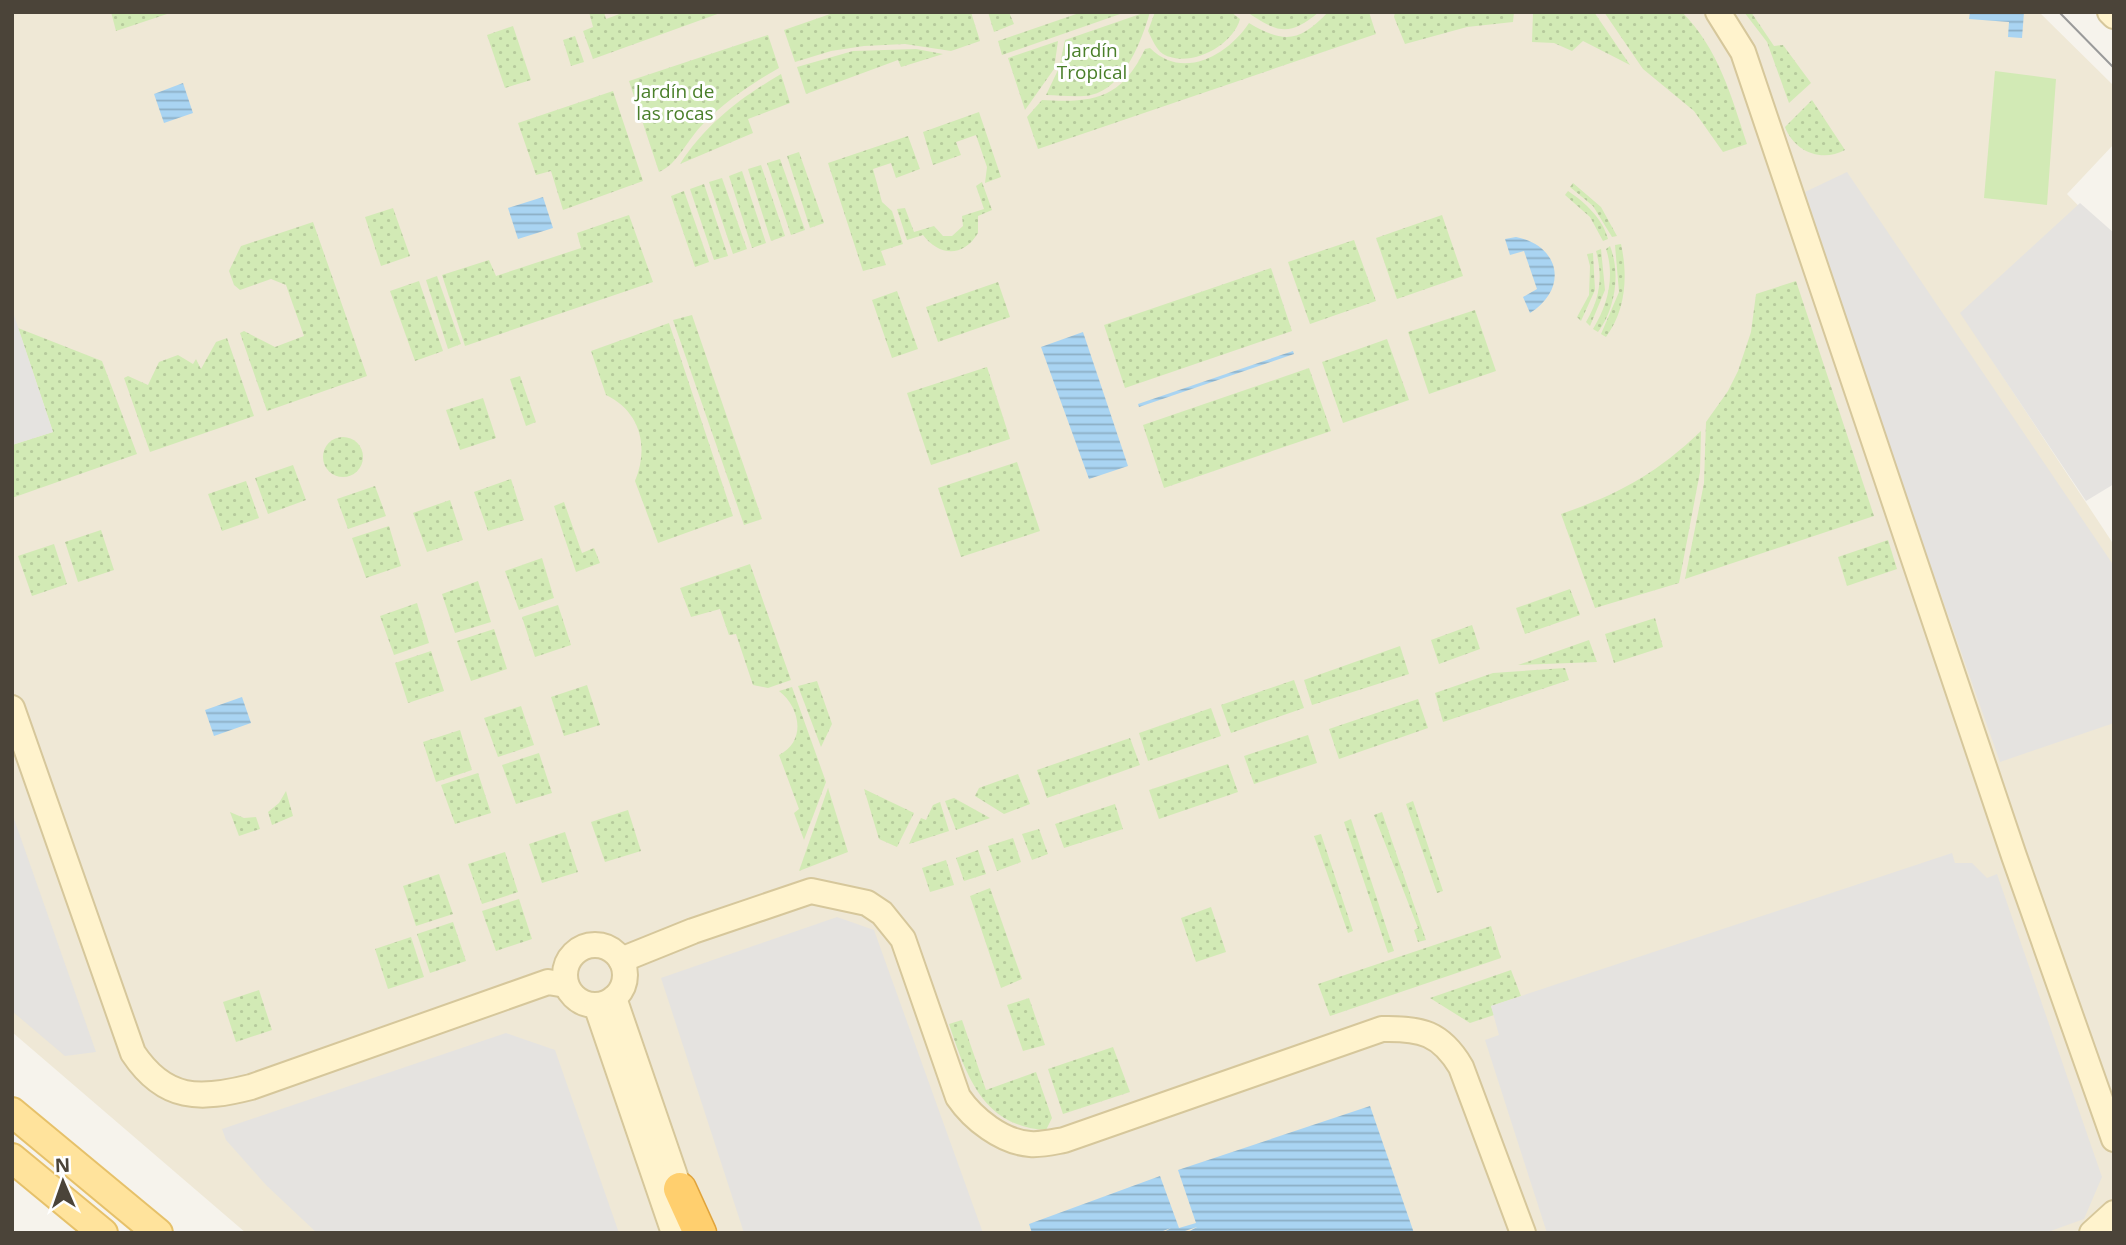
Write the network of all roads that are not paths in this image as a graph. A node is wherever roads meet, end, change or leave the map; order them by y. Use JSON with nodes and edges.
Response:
{"nodes":[{"id":1,"x":1718,"y":12,"type":"edge"},
{"id":2,"x":2110,"y":12,"type":"edge"},
{"id":3,"x":2114,"y":16,"type":"edge"},
{"id":4,"x":12,"y":708,"type":"edge"},
{"id":5,"x":617,"y":955,"type":"junction"},
{"id":6,"x":560,"y":978,"type":"junction"},
{"id":7,"x":605,"y":1001,"type":"junction"},
{"id":8,"x":12,"y":1112,"type":"edge"},
{"id":9,"x":2114,"y":1139,"type":"edge"},
{"id":10,"x":12,"y":1158,"type":"edge"},
{"id":11,"x":681,"y":1189,"type":"junction"},
{"id":12,"x":2114,"y":1213,"type":"edge"},
{"id":13,"x":103,"y":1233,"type":"edge"},
{"id":14,"x":158,"y":1233,"type":"edge"},
{"id":15,"x":674,"y":1233,"type":"edge"},
{"id":16,"x":692,"y":1233,"type":"edge"},
{"id":17,"x":700,"y":1233,"type":"edge"},
{"id":18,"x":1523,"y":1233,"type":"edge"},
{"id":19,"x":2092,"y":1233,"type":"edge"}],
"edges":[{"from":1,"to":9,"type":"street"},
{"from":2,"to":3,"type":"street"},
{"from":4,"to":6,"type":"street"},
{"from":5,"to":6,"type":"street"},
{"from":5,"to":7,"type":"street"},
{"from":5,"to":18,"type":"street"},
{"from":6,"to":7,"type":"street"},
{"from":7,"to":11,"type":"street"},
{"from":7,"to":15,"type":"street"},
{"from":8,"to":14,"type":"main road"},
{"from":10,"to":13,"type":"main road"},
{"from":11,"to":16,"type":"street"},
{"from":11,"to":17,"type":"highway"},
{"from":12,"to":19,"type":"street"}]}
